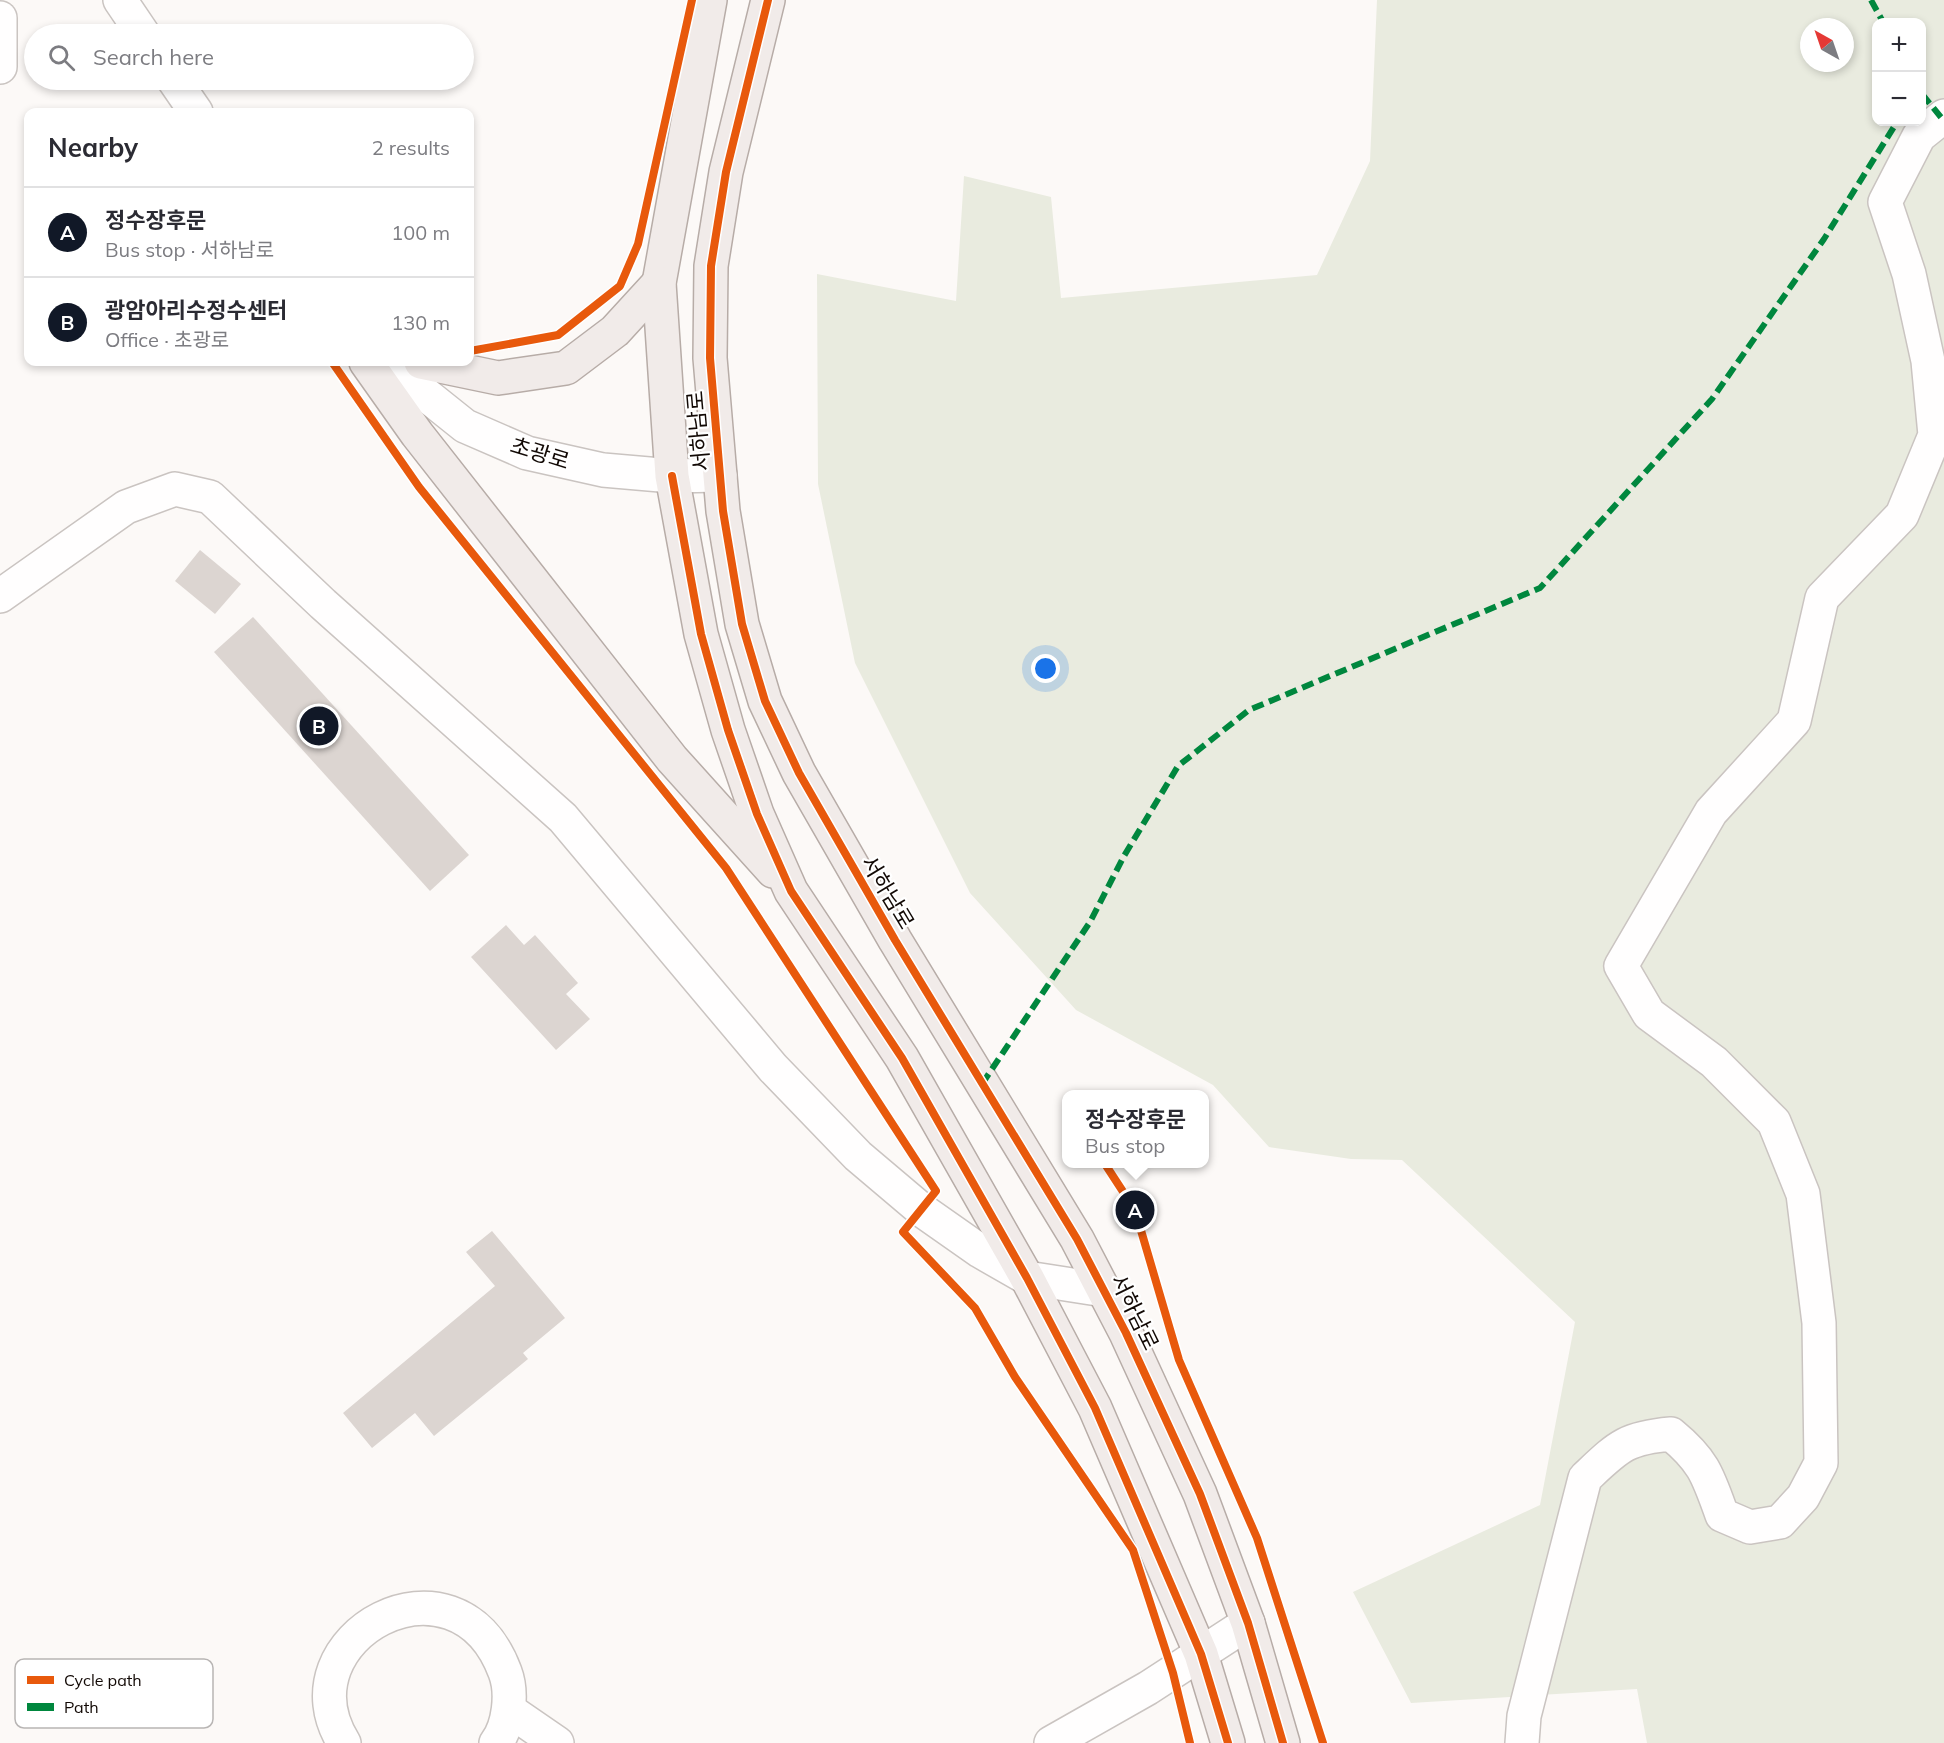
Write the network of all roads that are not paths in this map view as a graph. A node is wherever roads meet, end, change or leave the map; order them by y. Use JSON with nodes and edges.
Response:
{"nodes":[{"id":1,"x":120,"y":0,"type":"edge"},
{"id":2,"x":710,"y":0,"type":"edge"},
{"id":3,"x":768,"y":0,"type":"edge"},
{"id":4,"x":0,"y":18,"type":"edge"},
{"id":5,"x":137,"y":24,"type":"edge"},
{"id":6,"x":0,"y":67,"type":"edge"},
{"id":7,"x":181,"y":90,"type":"edge"},
{"id":8,"x":193,"y":108,"type":"edge"},
{"id":9,"x":1944,"y":116,"type":"edge"},
{"id":10,"x":659,"y":283,"type":"junction"},
{"id":11,"x":369,"y":366,"type":"edge"},
{"id":12,"x":390,"y":366,"type":"edge"},
{"id":13,"x":440,"y":366,"type":"edge"},
{"id":14,"x":720,"y":475,"type":"junction"},
{"id":15,"x":672,"y":476,"type":"junction"},
{"id":16,"x":0,"y":596,"type":"edge"},
{"id":17,"x":791,"y":891,"type":"junction"},
{"id":18,"x":1027,"y":1278,"type":"junction"},
{"id":19,"x":1104,"y":1290,"type":"junction"},
{"id":20,"x":1248,"y":1623,"type":"junction"},
{"id":21,"x":1201,"y":1654,"type":"junction"},
{"id":22,"x":508,"y":1710,"type":"junction"},
{"id":23,"x":344,"y":1743,"type":"edge"},
{"id":24,"x":496,"y":1743,"type":"edge"},
{"id":25,"x":557,"y":1743,"type":"edge"},
{"id":26,"x":1051,"y":1743,"type":"edge"},
{"id":27,"x":1228,"y":1743,"type":"edge"},
{"id":28,"x":1283,"y":1743,"type":"edge"},
{"id":29,"x":1522,"y":1743,"type":"edge"}],
"edges":[{"from":1,"to":5,"type":"street"},
{"from":2,"to":10,"type":"main road","name":"서하남로"},
{"from":3,"to":14,"type":"main road","name":"서하남로"},
{"from":4,"to":6,"type":"street"},
{"from":7,"to":8,"type":"street"},
{"from":9,"to":29,"type":"street"},
{"from":10,"to":13,"type":"main road"},
{"from":10,"to":15,"type":"main road","name":"서하남로"},
{"from":11,"to":17,"type":"main road"},
{"from":12,"to":15,"type":"street","name":"초광로"},
{"from":14,"to":15,"type":"street","name":"초광로"},
{"from":14,"to":19,"type":"main road","name":"서하남로"},
{"from":15,"to":17,"type":"main road","name":"서하남로"},
{"from":16,"to":18,"type":"street"},
{"from":17,"to":18,"type":"main road","name":"서하남로"},
{"from":18,"to":19,"type":"street"},
{"from":18,"to":21,"type":"main road","name":"서하남로"},
{"from":19,"to":20,"type":"main road","name":"서하남로"},
{"from":20,"to":21,"type":"street"},
{"from":20,"to":28,"type":"main road","name":"서하남로"},
{"from":21,"to":26,"type":"street"},
{"from":21,"to":27,"type":"main road","name":"서하남로"},
{"from":22,"to":23,"type":"street"},
{"from":22,"to":24,"type":"street"},
{"from":22,"to":25,"type":"street"}]}
